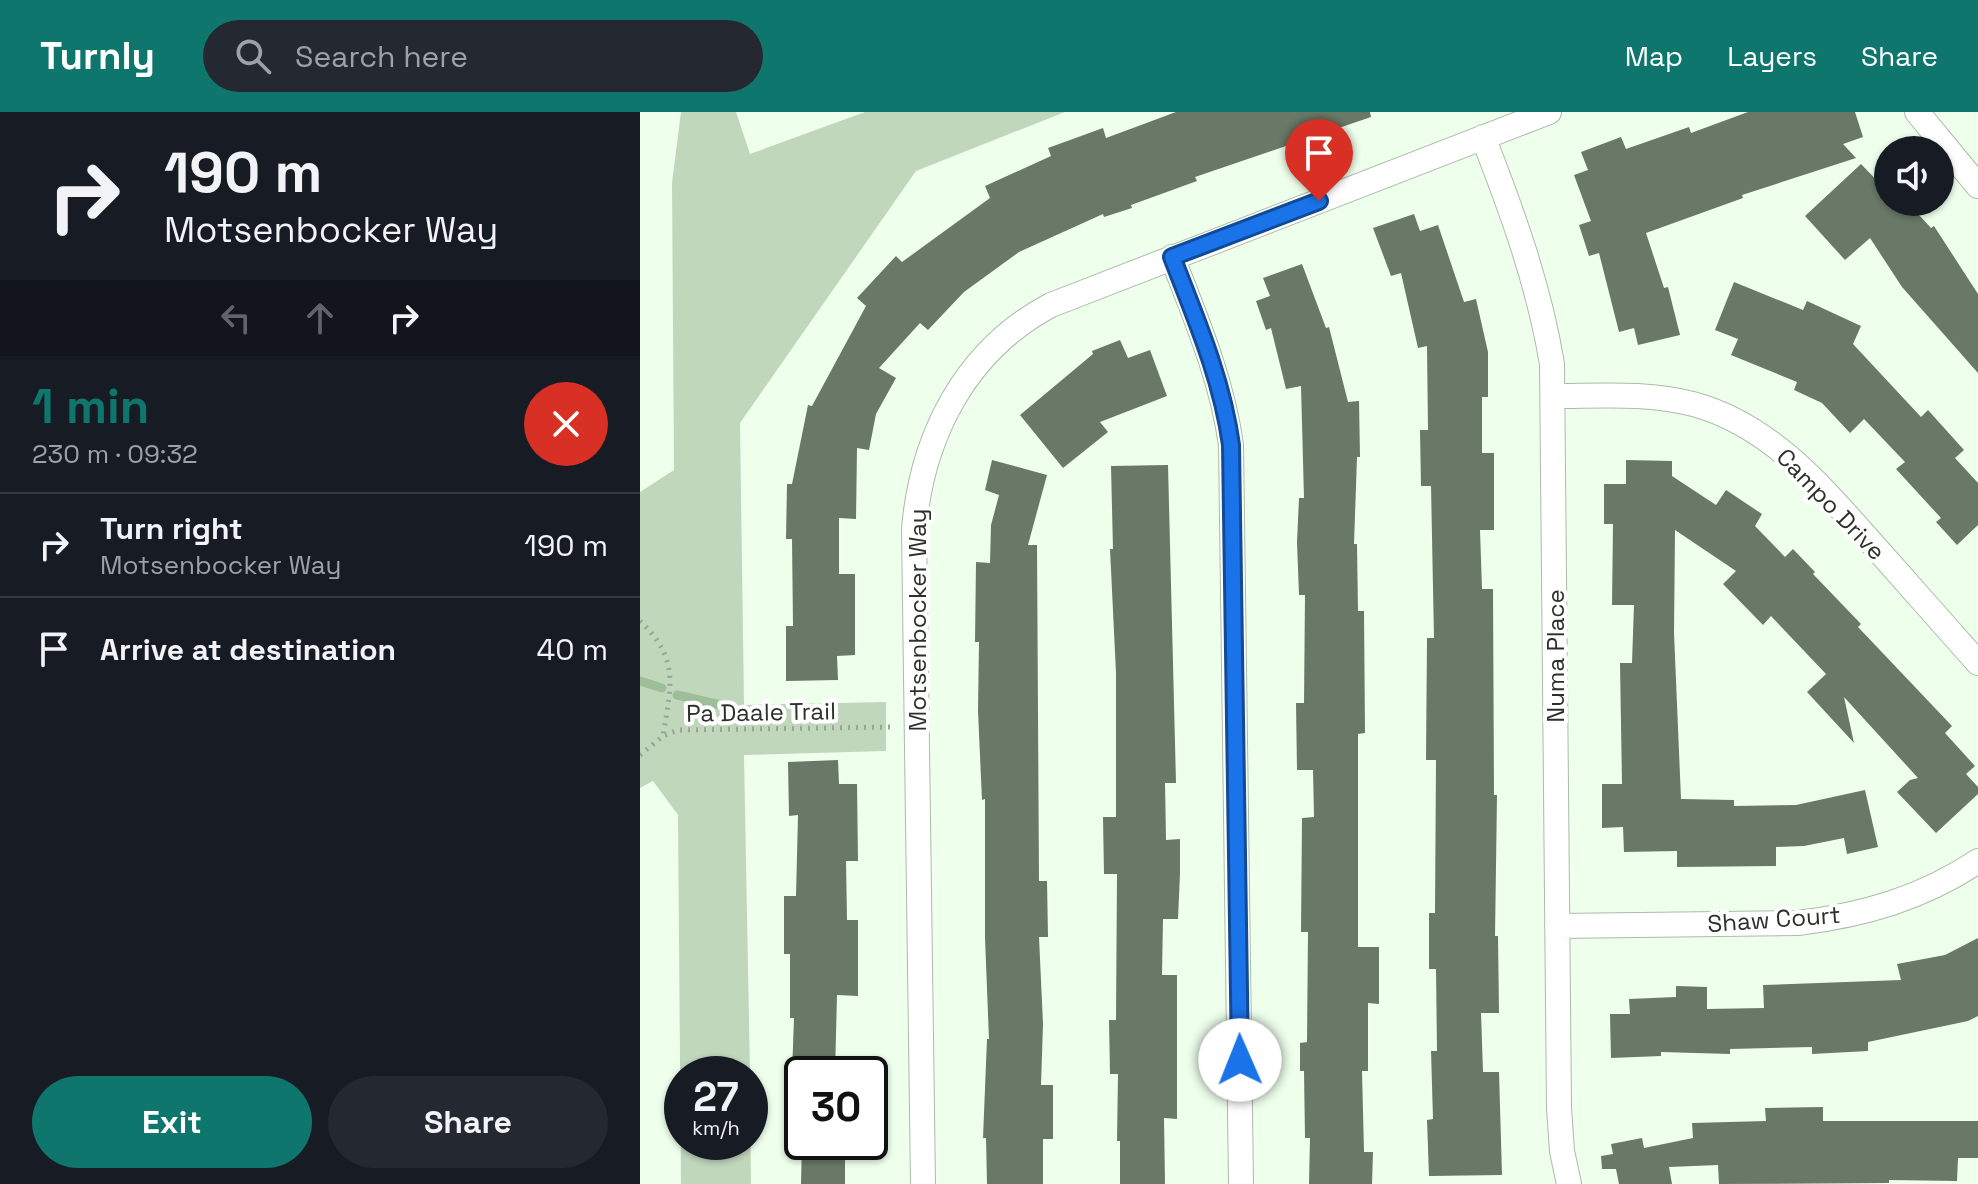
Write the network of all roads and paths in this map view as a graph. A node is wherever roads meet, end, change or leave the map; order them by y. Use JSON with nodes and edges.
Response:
{"nodes":[{"id":1,"x":1549,"y":112,"type":"edge"},
{"id":2,"x":1917,"y":112,"type":"edge"},
{"id":3,"x":1483,"y":137,"type":"junction"},
{"id":4,"x":1978,"y":186,"type":"edge"},
{"id":5,"x":1172,"y":257,"type":"junction"},
{"id":6,"x":1553,"y":396,"type":"junction"},
{"id":7,"x":640,"y":621,"type":"edge"},
{"id":8,"x":1978,"y":663,"type":"edge"},
{"id":9,"x":891,"y":727,"type":"dead end"},
{"id":10,"x":663,"y":736,"type":"junction"},
{"id":11,"x":640,"y":755,"type":"edge"},
{"id":12,"x":1978,"y":861,"type":"edge"},
{"id":13,"x":1557,"y":926,"type":"junction"},
{"id":14,"x":923,"y":1184,"type":"edge"},
{"id":15,"x":1241,"y":1184,"type":"edge"},
{"id":16,"x":1569,"y":1184,"type":"edge"}],
"edges":[{"from":1,"to":3,"type":"street","name":"Motsenbocker Way"},
{"from":2,"to":4,"type":"street"},
{"from":3,"to":5,"type":"street","name":"Motsenbocker Way"},
{"from":3,"to":6,"type":"street","name":"Numa Place"},
{"from":5,"to":14,"type":"street","name":"Motsenbocker Way"},
{"from":5,"to":15,"type":"street"},
{"from":6,"to":8,"type":"street","name":"Campo Drive"},
{"from":6,"to":13,"type":"street","name":"Numa Place"},
{"from":7,"to":10,"type":"path"},
{"from":9,"to":10,"type":"path","name":"Pa Daale Trail"},
{"from":10,"to":11,"type":"path","name":"Pa Daale Trail"},
{"from":12,"to":13,"type":"street","name":"Shaw Court"},
{"from":13,"to":16,"type":"street","name":"Numa Place"}]}
